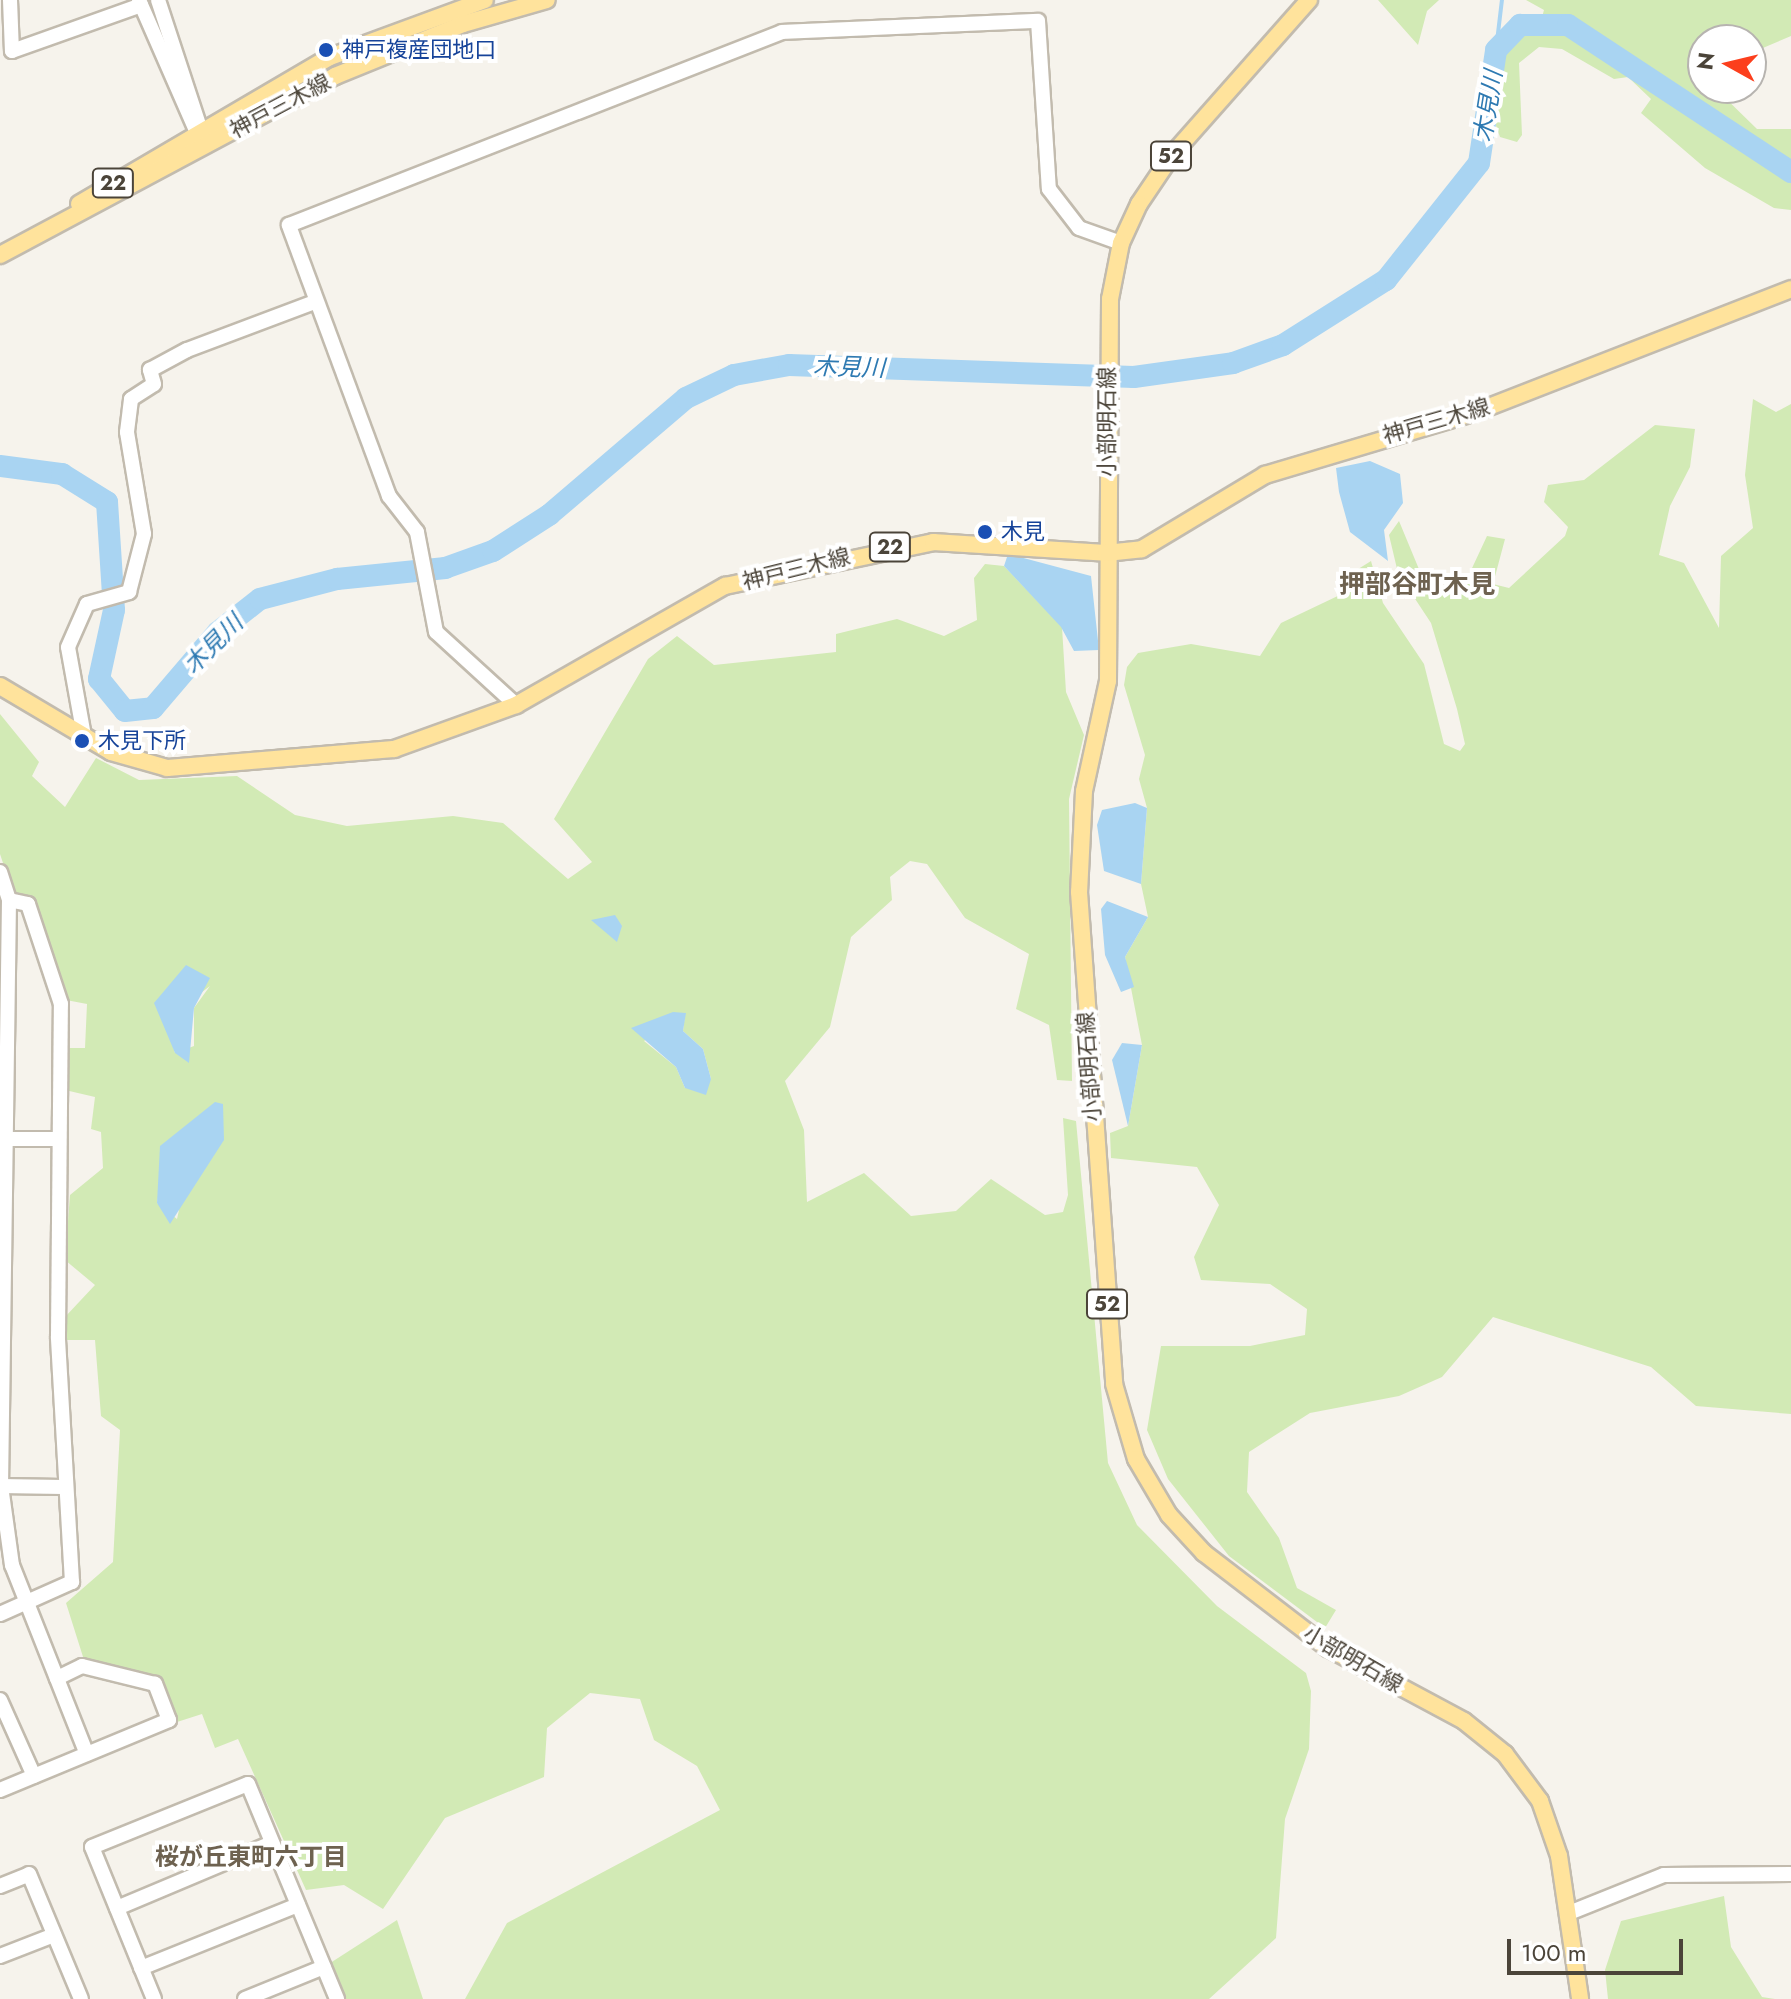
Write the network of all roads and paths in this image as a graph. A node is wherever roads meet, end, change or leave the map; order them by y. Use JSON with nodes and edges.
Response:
{"nodes":[{"id":1,"x":10,"y":0,"type":"edge"},
{"id":2,"x":158,"y":0,"type":"edge"},
{"id":3,"x":485,"y":0,"type":"edge"},
{"id":4,"x":547,"y":0,"type":"edge"},
{"id":5,"x":1309,"y":0,"type":"edge"},
{"id":6,"x":140,"y":2,"type":"edge"},
{"id":7,"x":197,"y":129,"type":"junction"},
{"id":8,"x":204,"y":145,"type":"junction"},
{"id":9,"x":25,"y":241,"type":"junction"},
{"id":10,"x":1121,"y":243,"type":"junction"},
{"id":11,"x":0,"y":255,"type":"edge"},
{"id":12,"x":1791,"y":289,"type":"edge"},
{"id":13,"x":315,"y":302,"type":"junction"},
{"id":14,"x":1106,"y":553,"type":"junction"},
{"id":15,"x":0,"y":686,"type":"edge"},
{"id":16,"x":516,"y":705,"type":"junction"},
{"id":17,"x":84,"y":736,"type":"junction"},
{"id":18,"x":0,"y":872,"type":"edge"},
{"id":19,"x":9,"y":900,"type":"junction"},
{"id":20,"x":4,"y":1038,"type":"edge"},
{"id":21,"x":5,"y":1139,"type":"junction"},
{"id":22,"x":59,"y":1139,"type":"junction"},
{"id":23,"x":2,"y":1264,"type":"edge"},
{"id":24,"x":0,"y":1486,"type":"edge"},
{"id":25,"x":63,"y":1487,"type":"junction"},
{"id":26,"x":3,"y":1531,"type":"edge"},
{"id":27,"x":6,"y":1567,"type":"edge"},
{"id":28,"x":27,"y":1602,"type":"junction"},
{"id":29,"x":0,"y":1614,"type":"edge"},
{"id":30,"x":57,"y":1678,"type":"junction"},
{"id":31,"x":0,"y":1700,"type":"edge"},
{"id":32,"x":87,"y":1754,"type":"junction"},
{"id":33,"x":34,"y":1776,"type":"junction"},
{"id":34,"x":0,"y":1790,"type":"edge"},
{"id":35,"x":272,"y":1843,"type":"junction"},
{"id":36,"x":1791,"y":1874,"type":"edge"},
{"id":37,"x":0,"y":1886,"type":"edge"},
{"id":38,"x":298,"y":1905,"type":"junction"},
{"id":39,"x":117,"y":1908,"type":"junction"},
{"id":40,"x":1569,"y":1913,"type":"junction"},
{"id":41,"x":54,"y":1935,"type":"junction"},
{"id":42,"x":0,"y":1956,"type":"edge"},
{"id":43,"x":324,"y":1967,"type":"junction"},
{"id":44,"x":141,"y":1968,"type":"junction"},
{"id":45,"x":77,"y":1998,"type":"edge"},
{"id":46,"x":154,"y":1999,"type":"edge"},
{"id":47,"x":245,"y":1999,"type":"edge"},
{"id":48,"x":337,"y":1999,"type":"edge"},
{"id":49,"x":1580,"y":1999,"type":"edge"}],
"edges":[{"from":1,"to":6,"type":"street"},
{"from":2,"to":7,"type":"street"},
{"from":3,"to":7,"type":"main road","name":"神戸三木線","number":"22"},
{"from":4,"to":8,"type":"main road","name":"神戸三木線","number":"22"},
{"from":5,"to":10,"type":"main road","name":"小部明石線","number":"52"},
{"from":6,"to":7,"type":"street"},
{"from":7,"to":8,"type":"street"},
{"from":7,"to":9,"type":"main road","name":"神戸三木線","number":"22"},
{"from":8,"to":9,"type":"main road","name":"神戸三木線","number":"22"},
{"from":9,"to":11,"type":"main road","name":"神戸三木線","number":"22"},
{"from":10,"to":13,"type":"street"},
{"from":10,"to":14,"type":"main road","name":"小部明石線","number":"52"},
{"from":12,"to":14,"type":"main road","name":"神戸三木線","number":"22"},
{"from":13,"to":16,"type":"street"},
{"from":13,"to":17,"type":"street"},
{"from":14,"to":16,"type":"main road","name":"神戸三木線","number":"22"},
{"from":14,"to":40,"type":"main road","name":"小部明石線","number":"52"},
{"from":15,"to":17,"type":"main road","name":"神戸三木線","number":"22"},
{"from":16,"to":17,"type":"main road","name":"神戸三木線","number":"22"},
{"from":18,"to":19,"type":"street"},
{"from":19,"to":20,"type":"street"},
{"from":19,"to":22,"type":"street"},
{"from":20,"to":21,"type":"street"},
{"from":21,"to":22,"type":"street"},
{"from":21,"to":23,"type":"street"},
{"from":22,"to":25,"type":"street"},
{"from":23,"to":24,"type":"street"},
{"from":24,"to":25,"type":"street"},
{"from":24,"to":26,"type":"street"},
{"from":25,"to":28,"type":"street"},
{"from":26,"to":27,"type":"street"},
{"from":27,"to":28,"type":"street"},
{"from":28,"to":29,"type":"street"},
{"from":28,"to":30,"type":"street"},
{"from":30,"to":32,"type":"street"},
{"from":30,"to":32,"type":"street"},
{"from":31,"to":33,"type":"street"},
{"from":32,"to":33,"type":"street"},
{"from":33,"to":34,"type":"street"},
{"from":35,"to":38,"type":"street"},
{"from":35,"to":39,"type":"street"},
{"from":35,"to":39,"type":"street"},
{"from":36,"to":40,"type":"street"},
{"from":37,"to":41,"type":"street"},
{"from":38,"to":43,"type":"street"},
{"from":38,"to":44,"type":"street"},
{"from":39,"to":44,"type":"street"},
{"from":40,"to":49,"type":"main road","name":"小部明石線","number":"52"},
{"from":41,"to":42,"type":"street"},
{"from":41,"to":45,"type":"street"},
{"from":43,"to":47,"type":"street"},
{"from":43,"to":48,"type":"street"},
{"from":44,"to":46,"type":"street"}]}
